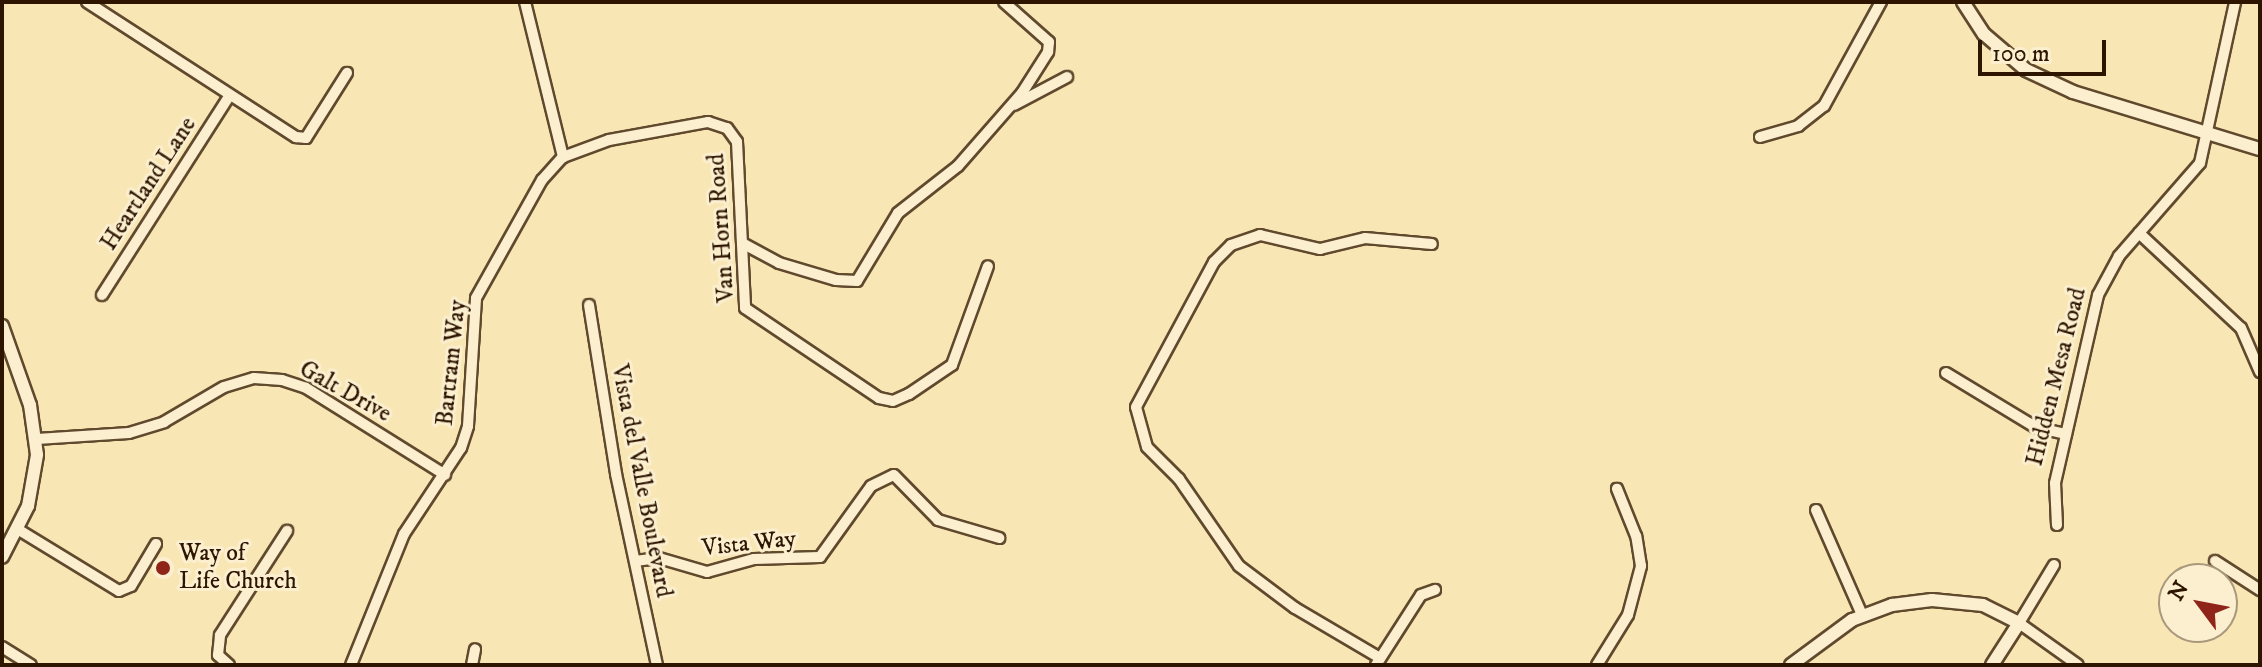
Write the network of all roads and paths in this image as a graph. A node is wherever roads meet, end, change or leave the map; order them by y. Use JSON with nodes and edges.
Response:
{"nodes":[{"id":1,"x":87,"y":2,"type":"edge"},
{"id":2,"x":525,"y":2,"type":"edge"},
{"id":3,"x":1004,"y":2,"type":"edge"},
{"id":4,"x":1881,"y":2,"type":"edge"},
{"id":5,"x":1963,"y":2,"type":"edge"},
{"id":6,"x":2235,"y":2,"type":"edge"},
{"id":7,"x":347,"y":73,"type":"dead end"},
{"id":8,"x":1067,"y":77,"type":"dead end"},
{"id":9,"x":230,"y":95,"type":"junction"},
{"id":10,"x":1009,"y":108,"type":"junction"},
{"id":11,"x":2210,"y":133,"type":"junction"},
{"id":12,"x":1760,"y":137,"type":"dead end"},
{"id":13,"x":2260,"y":149,"type":"edge"},
{"id":14,"x":563,"y":157,"type":"junction"},
{"id":15,"x":2139,"y":233,"type":"junction"},
{"id":16,"x":742,"y":243,"type":"junction"},
{"id":17,"x":1432,"y":244,"type":"dead end"},
{"id":18,"x":988,"y":266,"type":"dead end"},
{"id":19,"x":102,"y":295,"type":"dead end"},
{"id":20,"x":589,"y":305,"type":"dead end"},
{"id":21,"x":2,"y":326,"type":"edge"},
{"id":22,"x":2260,"y":372,"type":"edge"},
{"id":23,"x":1946,"y":373,"type":"dead end"},
{"id":24,"x":2066,"y":434,"type":"junction"},
{"id":25,"x":37,"y":439,"type":"junction"},
{"id":26,"x":445,"y":475,"type":"junction"},
{"id":27,"x":1617,"y":489,"type":"dead end"},
{"id":28,"x":1816,"y":510,"type":"dead end"},
{"id":29,"x":2057,"y":525,"type":"dead end"},
{"id":30,"x":19,"y":530,"type":"junction"},
{"id":31,"x":287,"y":531,"type":"dead end"},
{"id":32,"x":999,"y":538,"type":"dead end"},
{"id":33,"x":156,"y":544,"type":"dead end"},
{"id":34,"x":2,"y":557,"type":"edge"},
{"id":35,"x":635,"y":561,"type":"junction"},
{"id":36,"x":2215,"y":561,"type":"dead end"},
{"id":37,"x":2054,"y":565,"type":"dead end"},
{"id":38,"x":1435,"y":590,"type":"dead end"},
{"id":39,"x":2260,"y":590,"type":"edge"},
{"id":40,"x":1862,"y":615,"type":"junction"},
{"id":41,"x":2019,"y":623,"type":"junction"},
{"id":42,"x":2,"y":647,"type":"edge"},
{"id":43,"x":475,"y":649,"type":"dead end"},
{"id":44,"x":1378,"y":662,"type":"edge"},
{"id":45,"x":31,"y":665,"type":"edge"},
{"id":46,"x":229,"y":665,"type":"edge"},
{"id":47,"x":351,"y":665,"type":"edge"},
{"id":48,"x":472,"y":665,"type":"edge"},
{"id":49,"x":657,"y":665,"type":"edge"},
{"id":50,"x":1597,"y":665,"type":"edge"},
{"id":51,"x":1791,"y":665,"type":"edge"},
{"id":52,"x":1992,"y":665,"type":"edge"},
{"id":53,"x":2078,"y":665,"type":"edge"}],
"edges":[{"from":1,"to":9,"type":"street"},
{"from":2,"to":14,"type":"street"},
{"from":3,"to":10,"type":"street"},
{"from":4,"to":12,"type":"street"},
{"from":5,"to":11,"type":"street"},
{"from":6,"to":11,"type":"street","name":"Hidden Mesa Road"},
{"from":7,"to":9,"type":"street"},
{"from":8,"to":10,"type":"street"},
{"from":9,"to":19,"type":"street","name":"Heartland Lane"},
{"from":10,"to":16,"type":"street"},
{"from":11,"to":13,"type":"street"},
{"from":11,"to":15,"type":"street","name":"Hidden Mesa Road"},
{"from":14,"to":16,"type":"street","name":"Van Horn Road"},
{"from":14,"to":26,"type":"street","name":"Bartram Way"},
{"from":15,"to":22,"type":"street"},
{"from":15,"to":24,"type":"street","name":"Hidden Mesa Road"},
{"from":16,"to":18,"type":"street","name":"Van Horn Road"},
{"from":17,"to":44,"type":"street"},
{"from":20,"to":35,"type":"street","name":"Vista del Valle Boulevard"},
{"from":21,"to":25,"type":"street"},
{"from":23,"to":24,"type":"street"},
{"from":24,"to":29,"type":"street","name":"Hidden Mesa Road"},
{"from":25,"to":26,"type":"street","name":"Galt Drive"},
{"from":25,"to":30,"type":"street"},
{"from":26,"to":47,"type":"street","name":"Bartram Way"},
{"from":27,"to":50,"type":"street"},
{"from":28,"to":40,"type":"street"},
{"from":30,"to":33,"type":"street"},
{"from":30,"to":34,"type":"street"},
{"from":31,"to":46,"type":"street"},
{"from":32,"to":35,"type":"street","name":"Vista Way"},
{"from":35,"to":49,"type":"street","name":"Vista del Valle Boulevard"},
{"from":36,"to":39,"type":"street"},
{"from":37,"to":41,"type":"street"},
{"from":38,"to":44,"type":"street"},
{"from":40,"to":41,"type":"street"},
{"from":40,"to":51,"type":"street"},
{"from":41,"to":52,"type":"street"},
{"from":41,"to":53,"type":"street"},
{"from":42,"to":45,"type":"street"},
{"from":43,"to":48,"type":"street"}]}
